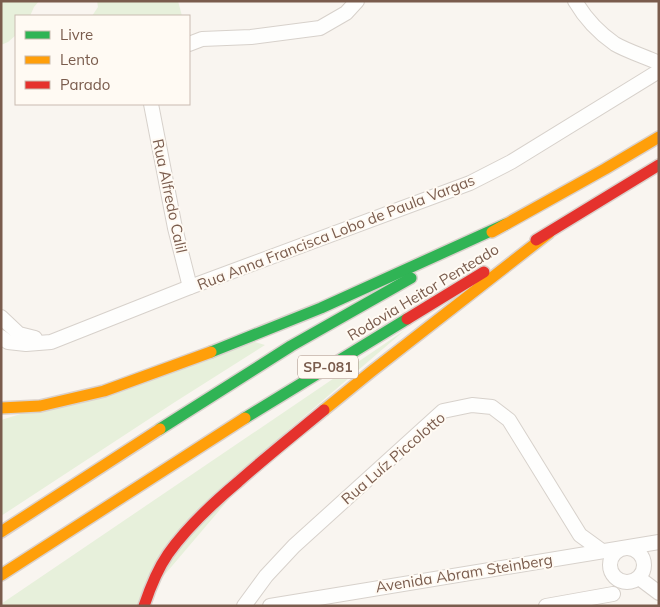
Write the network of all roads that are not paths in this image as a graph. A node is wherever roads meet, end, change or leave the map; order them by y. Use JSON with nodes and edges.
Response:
{"nodes":[{"id":1,"x":357,"y":1,"type":"edge"},
{"id":2,"x":574,"y":1,"type":"edge"},
{"id":3,"x":190,"y":44,"type":"edge"},
{"id":4,"x":659,"y":62,"type":"edge"},
{"id":5,"x":659,"y":71,"type":"edge"},
{"id":6,"x":151,"y":105,"type":"edge"},
{"id":7,"x":659,"y":137,"type":"edge"},
{"id":8,"x":659,"y":165,"type":"edge"},
{"id":9,"x":506,"y":224,"type":"junction"},
{"id":10,"x":549,"y":233,"type":"junction"},
{"id":11,"x":190,"y":287,"type":"junction"},
{"id":12,"x":1,"y":317,"type":"edge"},
{"id":13,"x":1,"y":337,"type":"edge"},
{"id":14,"x":51,"y":342,"type":"junction"},
{"id":15,"x":1,"y":408,"type":"edge"},
{"id":16,"x":1,"y":532,"type":"edge"},
{"id":17,"x":659,"y":542,"type":"edge"},
{"id":18,"x":622,"y":548,"type":"junction"},
{"id":19,"x":602,"y":550,"type":"junction"},
{"id":20,"x":1,"y":574,"type":"edge"},
{"id":21,"x":639,"y":578,"type":"junction"},
{"id":22,"x":622,"y":583,"type":"junction"},
{"id":23,"x":659,"y":593,"type":"edge"},
{"id":24,"x":609,"y":600,"type":"edge"},
{"id":25,"x":144,"y":606,"type":"edge"},
{"id":26,"x":244,"y":606,"type":"edge"},
{"id":27,"x":270,"y":606,"type":"edge"},
{"id":28,"x":546,"y":606,"type":"edge"}],
"edges":[{"from":1,"to":3,"type":"street"},
{"from":2,"to":4,"type":"street"},
{"from":5,"to":11,"type":"street","name":"Rua Anna Francisca Lobo de Paula Vargas"},
{"from":6,"to":11,"type":"street","name":"Rua Alfredo Calil"},
{"from":7,"to":9,"type":"main road","name":"Rodovia Heitor Penteado","number":"SP-081"},
{"from":8,"to":10,"type":"main road","name":"Rodovia Heitor Penteado","number":"SP-081"},
{"from":9,"to":15,"type":"main road"},
{"from":9,"to":16,"type":"main road","name":"Rodovia Heitor Penteado","number":"SP-081"},
{"from":10,"to":20,"type":"main road","name":"Rodovia Heitor Penteado","number":"SP-081"},
{"from":10,"to":25,"type":"main road"},
{"from":11,"to":14,"type":"street","name":"Rua Anna Francisca Lobo de Paula Vargas"},
{"from":12,"to":14,"type":"street"},
{"from":13,"to":14,"type":"street","name":"Rua Anna Francisca Lobo de Paula Vargas"},
{"from":17,"to":18,"type":"street","name":"Avenida Abram Steinberg"},
{"from":18,"to":19,"type":"street","name":"Avenida Abram Steinberg"},
{"from":18,"to":21,"type":"street"},
{"from":18,"to":22,"type":"street"},
{"from":19,"to":26,"type":"street","name":"Rua Luíz Piccolotto"},
{"from":19,"to":27,"type":"street","name":"Avenida Abram Steinberg"},
{"from":21,"to":22,"type":"street"},
{"from":21,"to":23,"type":"street"},
{"from":22,"to":24,"type":"street"},
{"from":24,"to":28,"type":"street"}]}
